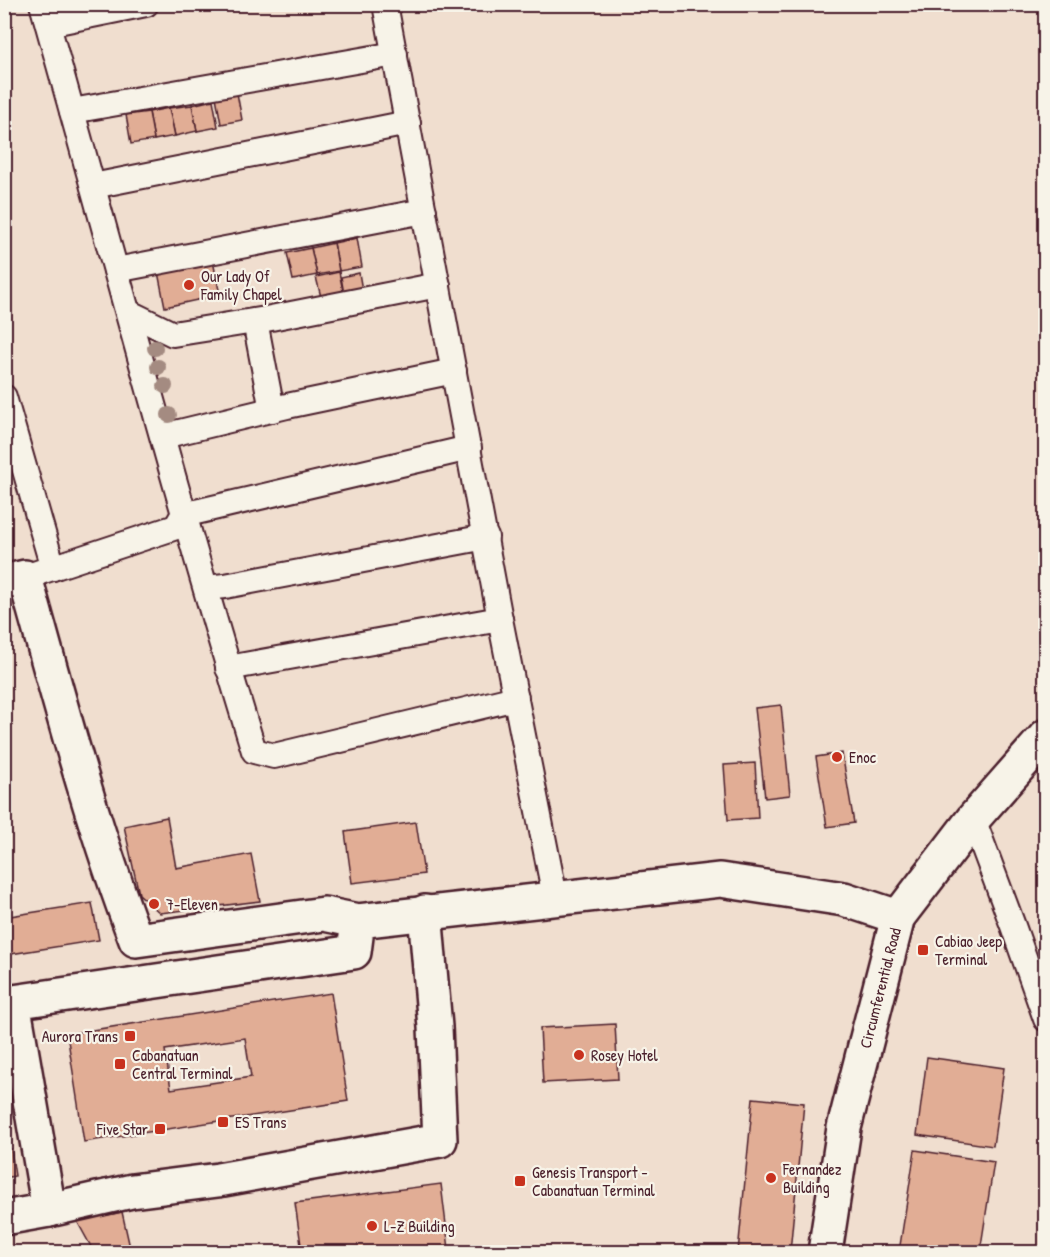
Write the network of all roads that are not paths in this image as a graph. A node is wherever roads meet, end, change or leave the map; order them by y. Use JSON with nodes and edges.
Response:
{"nodes":[{"id":1,"x":146,"y":4,"type":"edge"},
{"id":2,"x":386,"y":4,"type":"edge"},
{"id":3,"x":45,"y":14,"type":"edge"},
{"id":4,"x":395,"y":54,"type":"junction"},
{"id":5,"x":72,"y":111,"type":"junction"},
{"id":6,"x":408,"y":123,"type":"junction"},
{"id":7,"x":93,"y":186,"type":"junction"},
{"id":8,"x":424,"y":211,"type":"junction"},
{"id":9,"x":116,"y":270,"type":"junction"},
{"id":10,"x":438,"y":285,"type":"junction"},
{"id":11,"x":129,"y":312,"type":"junction"},
{"id":12,"x":255,"y":321,"type":"junction"},
{"id":13,"x":454,"y":371,"type":"junction"},
{"id":14,"x":4,"y":397,"type":"edge"},
{"id":15,"x":272,"y":410,"type":"junction"},
{"id":16,"x":163,"y":436,"type":"junction"},
{"id":17,"x":469,"y":448,"type":"junction"},
{"id":18,"x":183,"y":515,"type":"junction"},
{"id":19,"x":486,"y":537,"type":"junction"},
{"id":20,"x":27,"y":575,"type":"edge"},
{"id":21,"x":206,"y":588,"type":"junction"},
{"id":22,"x":500,"y":619,"type":"junction"},
{"id":23,"x":228,"y":668,"type":"junction"},
{"id":24,"x":516,"y":698,"type":"junction"},
{"id":25,"x":1046,"y":736,"type":"edge"},
{"id":26,"x":973,"y":819,"type":"junction"},
{"id":27,"x":555,"y":897,"type":"junction"},
{"id":28,"x":425,"y":912,"type":"junction"},
{"id":29,"x":898,"y":917,"type":"junction"},
{"id":30,"x":358,"y":921,"type":"junction"},
{"id":31,"x":1046,"y":1019,"type":"edge"},
{"id":32,"x":49,"y":1210,"type":"junction"},
{"id":33,"x":4,"y":1218,"type":"edge"},
{"id":34,"x":825,"y":1252,"type":"edge"}],
"edges":[{"from":1,"to":3,"type":"street"},
{"from":2,"to":4,"type":"street"},
{"from":3,"to":5,"type":"street"},
{"from":4,"to":5,"type":"street"},
{"from":4,"to":6,"type":"street"},
{"from":5,"to":7,"type":"street"},
{"from":6,"to":7,"type":"street"},
{"from":6,"to":8,"type":"street"},
{"from":7,"to":9,"type":"street"},
{"from":8,"to":9,"type":"street"},
{"from":8,"to":10,"type":"street"},
{"from":9,"to":11,"type":"street"},
{"from":10,"to":12,"type":"street"},
{"from":10,"to":13,"type":"street"},
{"from":11,"to":12,"type":"street"},
{"from":11,"to":16,"type":"street"},
{"from":12,"to":15,"type":"street"},
{"from":13,"to":15,"type":"street"},
{"from":13,"to":17,"type":"street"},
{"from":14,"to":20,"type":"street"},
{"from":15,"to":16,"type":"street"},
{"from":16,"to":18,"type":"street"},
{"from":17,"to":18,"type":"street"},
{"from":17,"to":19,"type":"street"},
{"from":18,"to":20,"type":"street"},
{"from":18,"to":21,"type":"street"},
{"from":19,"to":21,"type":"street"},
{"from":19,"to":22,"type":"street"},
{"from":20,"to":30,"type":"street"},
{"from":21,"to":23,"type":"street"},
{"from":22,"to":23,"type":"street"},
{"from":22,"to":24,"type":"street"},
{"from":23,"to":24,"type":"street"},
{"from":24,"to":27,"type":"street"},
{"from":25,"to":26,"type":"street","name":"Circumferential Road"},
{"from":26,"to":29,"type":"street","name":"Circumferential Road"},
{"from":26,"to":31,"type":"street"},
{"from":27,"to":28,"type":"street"},
{"from":27,"to":29,"type":"street"},
{"from":28,"to":30,"type":"street"},
{"from":28,"to":32,"type":"street"},
{"from":29,"to":34,"type":"street","name":"Circumferential Road"},
{"from":30,"to":32,"type":"street"},
{"from":32,"to":33,"type":"street"}]}
